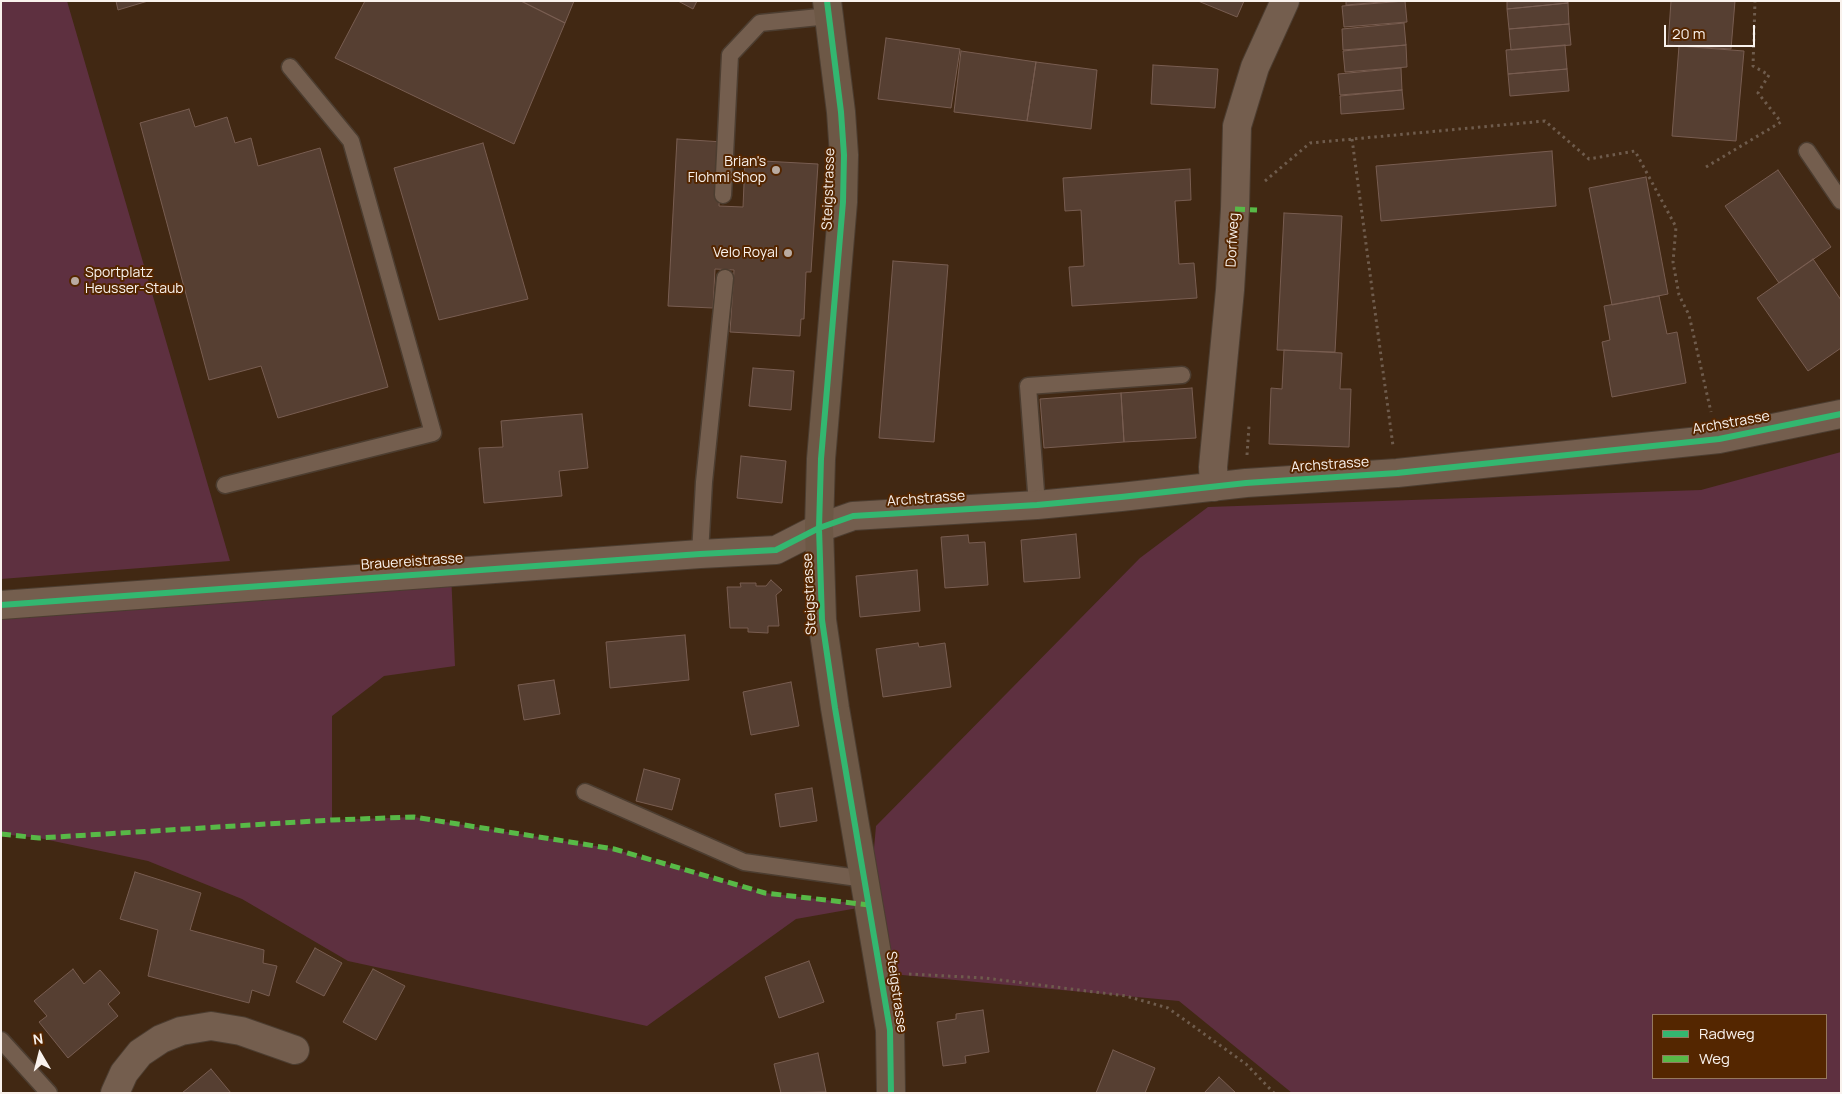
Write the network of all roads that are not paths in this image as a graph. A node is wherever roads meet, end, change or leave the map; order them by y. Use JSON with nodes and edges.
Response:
{"nodes":[{"id":1,"x":1286,"y":1,"type":"edge"},
{"id":2,"x":828,"y":9,"type":"edge"},
{"id":3,"x":290,"y":67,"type":"dead end"},
{"id":4,"x":1807,"y":151,"type":"dead end"},
{"id":5,"x":723,"y":195,"type":"dead end"},
{"id":6,"x":1841,"y":201,"type":"edge"},
{"id":7,"x":725,"y":278,"type":"dead end"},
{"id":8,"x":1182,"y":375,"type":"dead end"},
{"id":9,"x":1841,"y":414,"type":"edge"},
{"id":10,"x":225,"y":485,"type":"dead end"},
{"id":11,"x":1214,"y":487,"type":"junction"},
{"id":12,"x":1037,"y":505,"type":"junction"},
{"id":13,"x":819,"y":528,"type":"junction"},
{"id":14,"x":700,"y":554,"type":"junction"},
{"id":15,"x":1,"y":605,"type":"edge"},
{"id":16,"x":585,"y":792,"type":"dead end"},
{"id":17,"x":865,"y":878,"type":"junction"},
{"id":18,"x":1,"y":1040,"type":"edge"},
{"id":19,"x":295,"y":1050,"type":"dead end"},
{"id":20,"x":49,"y":1093,"type":"edge"},
{"id":21,"x":115,"y":1093,"type":"edge"},
{"id":22,"x":891,"y":1093,"type":"edge"}],
"edges":[{"from":1,"to":11,"type":"street","name":"Dorfweg"},
{"from":2,"to":5,"type":"lane"},
{"from":2,"to":13,"type":"street","name":"Steigstrasse"},
{"from":3,"to":10,"type":"lane"},
{"from":4,"to":6,"type":"lane"},
{"from":7,"to":14,"type":"lane"},
{"from":8,"to":12,"type":"lane"},
{"from":9,"to":11,"type":"street","name":"Archstrasse"},
{"from":11,"to":12,"type":"street","name":"Archstrasse"},
{"from":12,"to":13,"type":"street","name":"Archstrasse"},
{"from":13,"to":14,"type":"street","name":"Brauereistrasse"},
{"from":13,"to":17,"type":"street","name":"Steigstrasse"},
{"from":14,"to":15,"type":"street","name":"Brauereistrasse"},
{"from":16,"to":17,"type":"lane"},
{"from":17,"to":22,"type":"street","name":"Steigstrasse"},
{"from":18,"to":20,"type":"lane"},
{"from":19,"to":21,"type":"street"}]}
